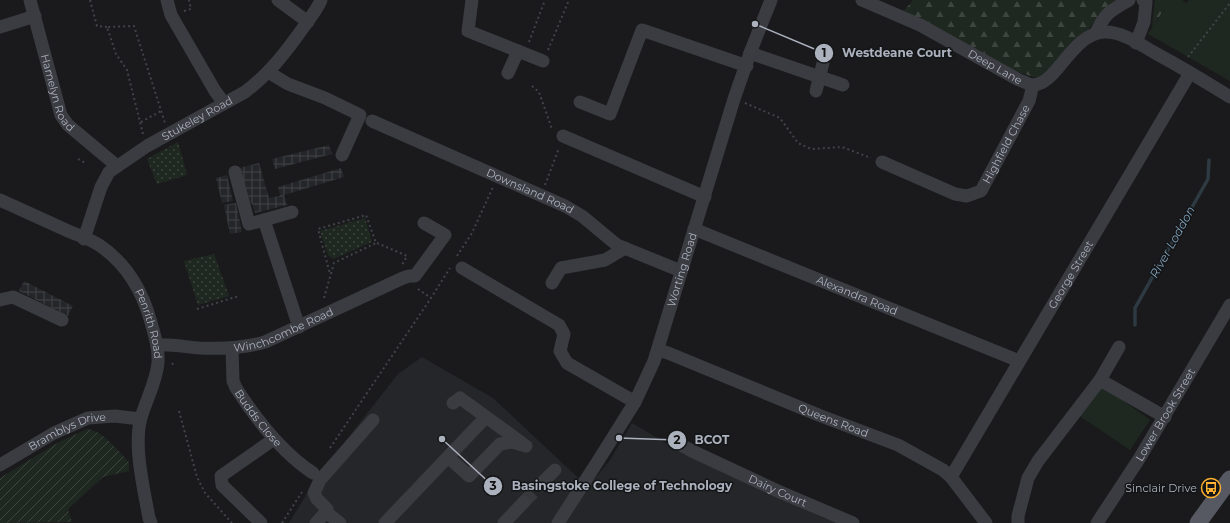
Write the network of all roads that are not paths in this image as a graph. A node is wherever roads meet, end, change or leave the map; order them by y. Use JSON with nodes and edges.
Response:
{"nodes":[{"id":1,"x":30,"y":0,"type":"edge"},
{"id":2,"x":278,"y":0,"type":"edge"},
{"id":3,"x":322,"y":0,"type":"edge"},
{"id":4,"x":472,"y":0,"type":"edge"},
{"id":5,"x":770,"y":0,"type":"edge"},
{"id":6,"x":862,"y":0,"type":"edge"},
{"id":7,"x":1129,"y":0,"type":"edge"},
{"id":8,"x":1143,"y":0,"type":"edge"},
{"id":9,"x":168,"y":3,"type":"edge"},
{"id":10,"x":35,"y":16,"type":"junction"},
{"id":11,"x":308,"y":22,"type":"junction"},
{"id":12,"x":0,"y":27,"type":"edge"},
{"id":13,"x":1096,"y":33,"type":"junction"},
{"id":14,"x":1136,"y":42,"type":"junction"},
{"id":15,"x":521,"y":52,"type":"junction"},
{"id":16,"x":750,"y":53,"type":"junction"},
{"id":17,"x":544,"y":58,"type":"road end"},
{"id":18,"x":823,"y":63,"type":"dead end"},
{"id":19,"x":747,"y":66,"type":"junction"},
{"id":20,"x":268,"y":72,"type":"junction"},
{"id":21,"x":508,"y":73,"type":"dead end"},
{"id":22,"x":1190,"y":73,"type":"junction"},
{"id":23,"x":819,"y":77,"type":"junction"},
{"id":24,"x":843,"y":84,"type":"dead end"},
{"id":25,"x":1033,"y":86,"type":"junction"},
{"id":26,"x":816,"y":91,"type":"dead end"},
{"id":27,"x":1230,"y":97,"type":"edge"},
{"id":28,"x":580,"y":102,"type":"dead end"},
{"id":29,"x":224,"y":103,"type":"junction"},
{"id":30,"x":372,"y":121,"type":"dead end"},
{"id":31,"x":563,"y":136,"type":"road end"},
{"id":32,"x":342,"y":155,"type":"dead end"},
{"id":33,"x":882,"y":162,"type":"road end"},
{"id":34,"x":117,"y":166,"type":"junction"},
{"id":35,"x":235,"y":172,"type":"dead end"},
{"id":36,"x":705,"y":197,"type":"junction"},
{"id":37,"x":0,"y":200,"type":"edge"},
{"id":38,"x":292,"y":212,"type":"dead end"},
{"id":39,"x":264,"y":220,"type":"junction"},
{"id":40,"x":424,"y":223,"type":"dead end"},
{"id":41,"x":694,"y":229,"type":"junction"},
{"id":42,"x":84,"y":239,"type":"junction"},
{"id":43,"x":625,"y":248,"type":"junction"},
{"id":44,"x":456,"y":264,"type":"road end"},
{"id":45,"x":681,"y":271,"type":"junction"},
{"id":46,"x":552,"y":283,"type":"dead end"},
{"id":47,"x":0,"y":300,"type":"edge"},
{"id":48,"x":1230,"y":305,"type":"edge"},
{"id":49,"x":62,"y":320,"type":"dead end"},
{"id":50,"x":1226,"y":321,"type":"edge"},
{"id":51,"x":299,"y":327,"type":"junction"},
{"id":52,"x":157,"y":346,"type":"junction"},
{"id":53,"x":1119,"y":347,"type":"dead end"},
{"id":54,"x":232,"y":348,"type":"junction"},
{"id":55,"x":658,"y":350,"type":"junction"},
{"id":56,"x":1019,"y":361,"type":"junction"},
{"id":57,"x":1100,"y":380,"type":"junction"},
{"id":58,"x":635,"y":402,"type":"junction"},
{"id":59,"x":453,"y":403,"type":"dead end"},
{"id":60,"x":486,"y":417,"type":"junction"},
{"id":61,"x":1165,"y":417,"type":"junction"},
{"id":62,"x":140,"y":419,"type":"junction"},
{"id":63,"x":373,"y":420,"type":"dead end"},
{"id":64,"x":274,"y":439,"type":"junction"},
{"id":65,"x":681,"y":445,"type":"dead end"},
{"id":66,"x":448,"y":457,"type":"junction"},
{"id":67,"x":0,"y":465,"type":"edge"},
{"id":68,"x":555,"y":470,"type":"dead end"},
{"id":69,"x":313,"y":473,"type":"dead end"},
{"id":70,"x":951,"y":477,"type":"junction"},
{"id":71,"x":1230,"y":479,"type":"edge"},
{"id":72,"x":544,"y":481,"type":"tunnel mouth"},
{"id":73,"x":524,"y":502,"type":"tunnel mouth"},
{"id":74,"x":326,"y":512,"type":"junction"},
{"id":75,"x":151,"y":523,"type":"edge"},
{"id":76,"x":261,"y":523,"type":"edge"},
{"id":77,"x":316,"y":523,"type":"edge"},
{"id":78,"x":340,"y":523,"type":"edge"},
{"id":79,"x":385,"y":523,"type":"edge"},
{"id":80,"x":504,"y":523,"type":"edge"},
{"id":81,"x":558,"y":523,"type":"edge"},
{"id":82,"x":853,"y":523,"type":"edge"},
{"id":83,"x":986,"y":523,"type":"edge"},
{"id":84,"x":1018,"y":523,"type":"edge"},
{"id":85,"x":1097,"y":523,"type":"edge"},
{"id":86,"x":1198,"y":523,"type":"edge"}],
"edges":[{"from":1,"to":10,"type":"street","name":"Hamelyn Road"},
{"from":2,"to":11,"type":"street"},
{"from":3,"to":11,"type":"street","name":"Stukeley Road"},
{"from":4,"to":15,"type":"street"},
{"from":5,"to":16,"type":"street","name":"Worting Road"},
{"from":6,"to":25,"type":"street","name":"Deep Lane"},
{"from":7,"to":13,"type":"street","name":"Deep Lane"},
{"from":8,"to":14,"type":"street"},
{"from":9,"to":29,"type":"street"},
{"from":10,"to":12,"type":"street"},
{"from":10,"to":34,"type":"street","name":"Hamelyn Road"},
{"from":11,"to":20,"type":"street","name":"Stukeley Road"},
{"from":13,"to":14,"type":"street"},
{"from":13,"to":25,"type":"street","name":"Deep Lane"},
{"from":14,"to":22,"type":"street"},
{"from":15,"to":17,"type":"street"},
{"from":15,"to":21,"type":"street"},
{"from":16,"to":19,"type":"street","name":"Worting Road"},
{"from":16,"to":23,"type":"street"},
{"from":18,"to":23,"type":"street"},
{"from":19,"to":28,"type":"street"},
{"from":19,"to":36,"type":"street","name":"Worting Road"},
{"from":20,"to":29,"type":"street","name":"Stukeley Road"},
{"from":20,"to":32,"type":"street"},
{"from":22,"to":27,"type":"street"},
{"from":22,"to":56,"type":"street","name":"George Street"},
{"from":23,"to":24,"type":"street"},
{"from":23,"to":26,"type":"street"},
{"from":25,"to":33,"type":"street","name":"Highfield Chase"},
{"from":29,"to":34,"type":"street","name":"Stukeley Road"},
{"from":30,"to":43,"type":"street","name":"Downsland Road"},
{"from":31,"to":36,"type":"street"},
{"from":34,"to":42,"type":"street","name":"Stukeley Road"},
{"from":35,"to":39,"type":"street"},
{"from":36,"to":41,"type":"street","name":"Worting Road"},
{"from":37,"to":42,"type":"street","name":"Penrith Road"},
{"from":38,"to":39,"type":"street"},
{"from":39,"to":51,"type":"street"},
{"from":40,"to":51,"type":"street","name":"Winchcombe Road"},
{"from":41,"to":45,"type":"street","name":"Worting Road"},
{"from":41,"to":56,"type":"street","name":"Alexandra Road"},
{"from":42,"to":52,"type":"street","name":"Penrith Road"},
{"from":43,"to":45,"type":"street","name":"Downsland Road"},
{"from":43,"to":46,"type":"street"},
{"from":44,"to":58,"type":"street"},
{"from":45,"to":55,"type":"street","name":"Worting Road"},
{"from":47,"to":49,"type":"street"},
{"from":48,"to":50,"type":"street","name":"Lower Brook Street"},
{"from":50,"to":61,"type":"street","name":"Lower Brook Street"},
{"from":51,"to":54,"type":"street","name":"Winchcombe Road"},
{"from":52,"to":54,"type":"street","name":"Winchcombe Road"},
{"from":52,"to":62,"type":"street","name":"Penrith Road"},
{"from":53,"to":57,"type":"street"},
{"from":54,"to":64,"type":"street","name":"Budds Close"},
{"from":55,"to":58,"type":"street","name":"Worting Road"},
{"from":55,"to":70,"type":"street","name":"Queens Road"},
{"from":56,"to":70,"type":"street","name":"George Street"},
{"from":57,"to":61,"type":"street"},
{"from":57,"to":84,"type":"street"},
{"from":58,"to":81,"type":"street","name":"Worting Road"},
{"from":59,"to":60,"type":"street"},
{"from":60,"to":66,"type":"street"},
{"from":60,"to":66,"type":"street"},
{"from":61,"to":85,"type":"street","name":"Lower Brook Street"},
{"from":62,"to":67,"type":"street","name":"Bramblys Drive"},
{"from":62,"to":75,"type":"street","name":"Penrith Road"},
{"from":63,"to":74,"type":"street"},
{"from":64,"to":69,"type":"street","name":"Budds Close"},
{"from":64,"to":76,"type":"street"},
{"from":65,"to":82,"type":"street","name":"Dairy Court"},
{"from":66,"to":79,"type":"street"},
{"from":68,"to":72,"type":"street"},
{"from":70,"to":83,"type":"street","name":"Queens Road"},
{"from":71,"to":86,"type":"main road"},
{"from":73,"to":80,"type":"street"},
{"from":74,"to":77,"type":"street"},
{"from":74,"to":78,"type":"street"}]}
